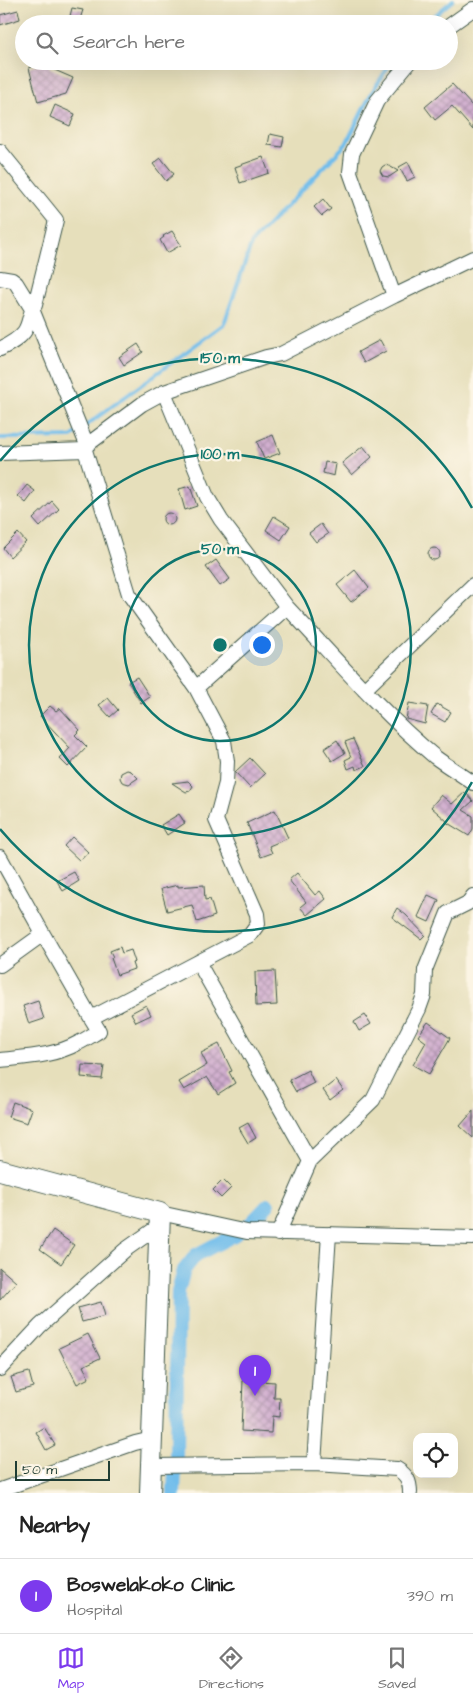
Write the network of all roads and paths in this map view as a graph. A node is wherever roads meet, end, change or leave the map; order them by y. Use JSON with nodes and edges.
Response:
{"nodes":[{"id":1,"x":473,"y":9,"type":"edge"},
{"id":2,"x":458,"y":20,"type":"edge"},
{"id":3,"x":403,"y":70,"type":"edge"},
{"id":4,"x":0,"y":151,"type":"edge"},
{"id":5,"x":473,"y":258,"type":"edge"},
{"id":6,"x":0,"y":278,"type":"edge"},
{"id":7,"x":394,"y":296,"type":"junction"},
{"id":8,"x":32,"y":309,"type":"junction"},
{"id":9,"x":0,"y":350,"type":"edge"},
{"id":10,"x":164,"y":392,"type":"junction"},
{"id":11,"x":86,"y":448,"type":"junction"},
{"id":12,"x":0,"y":454,"type":"edge"},
{"id":13,"x":473,"y":585,"type":"edge"},
{"id":14,"x":287,"y":607,"type":"junction"},
{"id":15,"x":196,"y":688,"type":"junction"},
{"id":16,"x":364,"y":690,"type":"junction"},
{"id":17,"x":473,"y":783,"type":"edge"},
{"id":18,"x":0,"y":857,"type":"edge"},
{"id":19,"x":473,"y":896,"type":"edge"},
{"id":20,"x":43,"y":934,"type":"junction"},
{"id":21,"x":198,"y":962,"type":"junction"},
{"id":22,"x":0,"y":965,"type":"edge"},
{"id":23,"x":91,"y":1018,"type":"junction"},
{"id":24,"x":0,"y":1060,"type":"edge"},
{"id":25,"x":310,"y":1161,"type":"junction"},
{"id":26,"x":0,"y":1170,"type":"edge"},
{"id":27,"x":159,"y":1219,"type":"junction"},
{"id":28,"x":278,"y":1234,"type":"junction"},
{"id":29,"x":329,"y":1234,"type":"junction"},
{"id":30,"x":473,"y":1238,"type":"edge"},
{"id":31,"x":0,"y":1369,"type":"edge"},
{"id":32,"x":152,"y":1439,"type":"junction"},
{"id":33,"x":314,"y":1464,"type":"junction"},
{"id":34,"x":151,"y":1466,"type":"junction"},
{"id":35,"x":0,"y":1490,"type":"edge"},
{"id":36,"x":150,"y":1493,"type":"edge"},
{"id":37,"x":410,"y":1493,"type":"edge"}],
"edges":[{"from":1,"to":2,"type":"street"},
{"from":3,"to":7,"type":"street"},
{"from":4,"to":8,"type":"street"},
{"from":5,"to":7,"type":"street"},
{"from":6,"to":8,"type":"street"},
{"from":7,"to":10,"type":"street"},
{"from":8,"to":9,"type":"street"},
{"from":8,"to":11,"type":"street"},
{"from":10,"to":11,"type":"street"},
{"from":10,"to":14,"type":"street"},
{"from":11,"to":12,"type":"street"},
{"from":11,"to":15,"type":"street"},
{"from":13,"to":16,"type":"street"},
{"from":14,"to":15,"type":"street"},
{"from":14,"to":16,"type":"street"},
{"from":15,"to":21,"type":"street"},
{"from":16,"to":17,"type":"street"},
{"from":18,"to":20,"type":"street"},
{"from":19,"to":25,"type":"street"},
{"from":20,"to":22,"type":"street"},
{"from":20,"to":23,"type":"street"},
{"from":21,"to":23,"type":"street"},
{"from":21,"to":25,"type":"street"},
{"from":23,"to":24,"type":"street"},
{"from":25,"to":28,"type":"street"},
{"from":26,"to":27,"type":"street"},
{"from":27,"to":28,"type":"street"},
{"from":27,"to":31,"type":"street"},
{"from":27,"to":32,"type":"street"},
{"from":28,"to":29,"type":"street"},
{"from":29,"to":30,"type":"street"},
{"from":29,"to":33,"type":"street"},
{"from":32,"to":34,"type":"street"},
{"from":32,"to":35,"type":"street"},
{"from":33,"to":34,"type":"street"},
{"from":33,"to":37,"type":"street"},
{"from":34,"to":36,"type":"street"}]}
